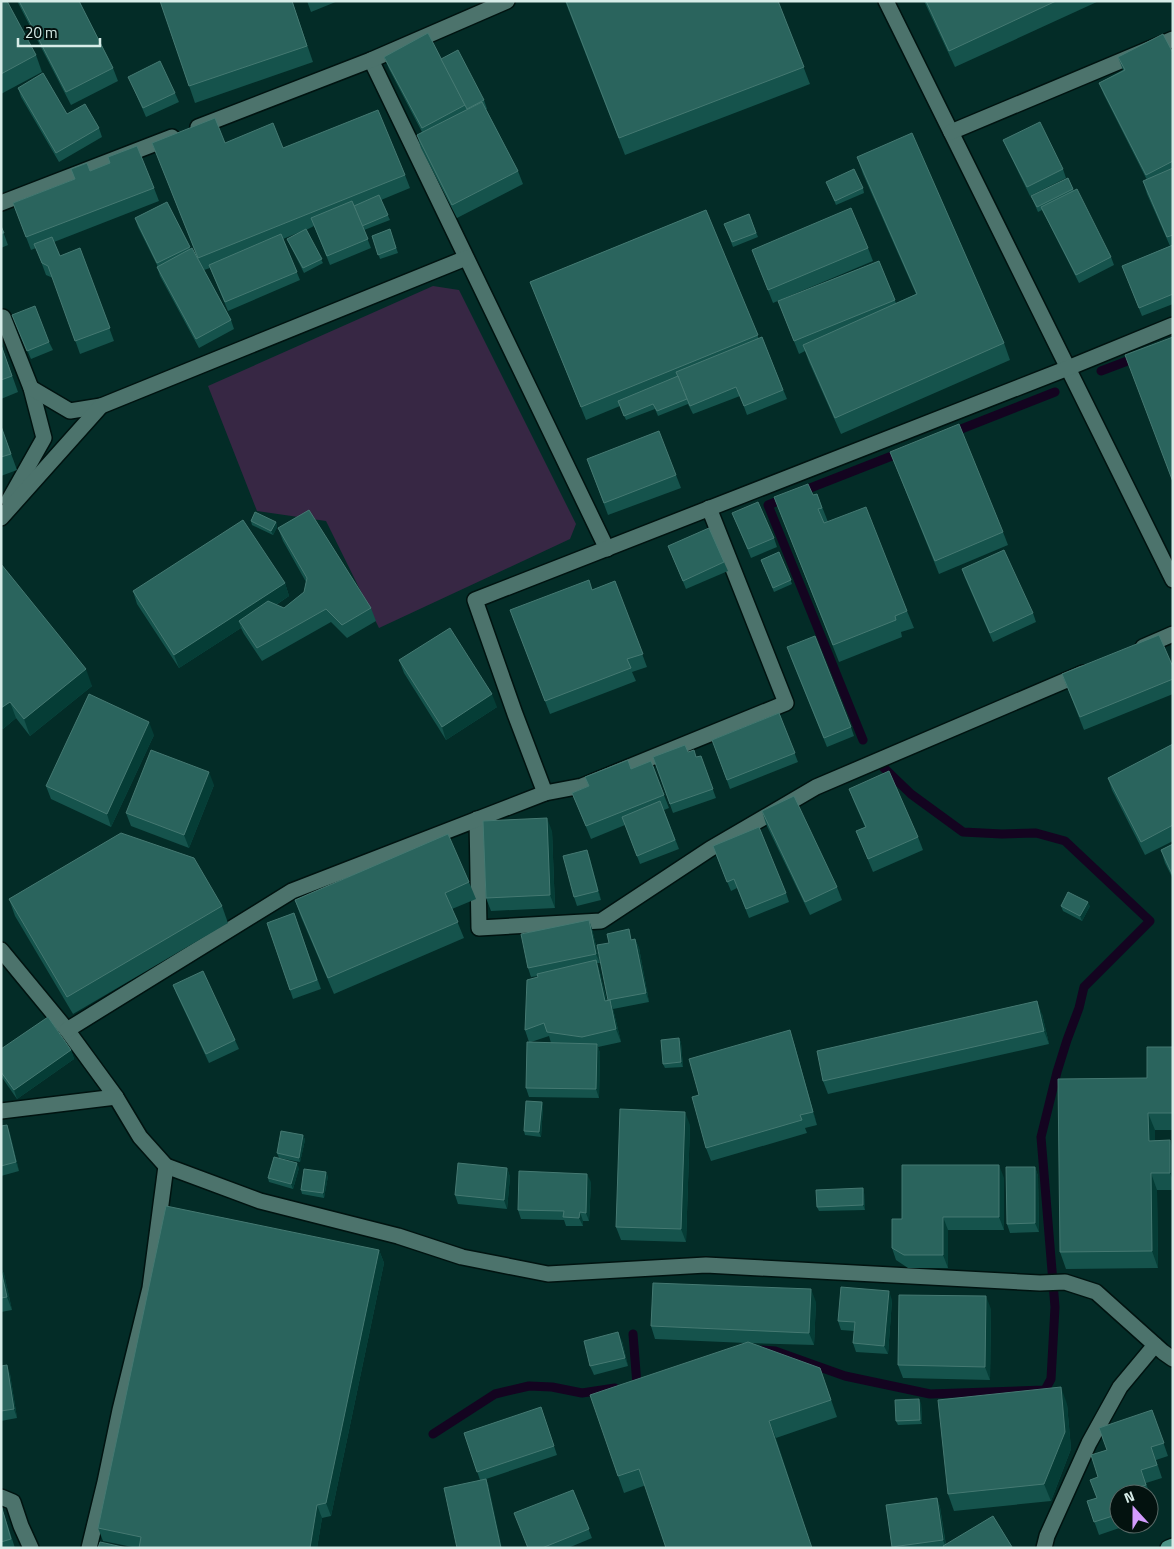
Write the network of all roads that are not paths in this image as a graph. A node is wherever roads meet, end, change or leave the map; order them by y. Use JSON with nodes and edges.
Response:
{"nodes":[{"id":1,"x":507,"y":1,"type":"edge"},
{"id":2,"x":886,"y":1,"type":"edge"},
{"id":3,"x":1173,"y":39,"type":"edge"},
{"id":4,"x":372,"y":60,"type":"junction"},
{"id":5,"x":951,"y":132,"type":"junction"},
{"id":6,"x":1,"y":203,"type":"edge"},
{"id":7,"x":466,"y":258,"type":"junction"},
{"id":8,"x":1,"y":318,"type":"edge"},
{"id":9,"x":1173,"y":325,"type":"edge"},
{"id":10,"x":1068,"y":368,"type":"junction"},
{"id":11,"x":31,"y":388,"type":"junction"},
{"id":12,"x":101,"y":406,"type":"junction"},
{"id":13,"x":710,"y":508,"type":"junction"},
{"id":14,"x":1,"y":513,"type":"edge"},
{"id":15,"x":1,"y":518,"type":"edge"},
{"id":16,"x":607,"y":549,"type":"junction"},
{"id":17,"x":1173,"y":580,"type":"edge"},
{"id":18,"x":1173,"y":634,"type":"edge"},
{"id":19,"x":1127,"y":654,"type":"edge"},
{"id":20,"x":1100,"y":665,"type":"edge"},
{"id":21,"x":545,"y":793,"type":"junction"},
{"id":22,"x":477,"y":819,"type":"junction"},
{"id":23,"x":1,"y":950,"type":"edge"},
{"id":24,"x":68,"y":1030,"type":"junction"},
{"id":25,"x":116,"y":1097,"type":"junction"},
{"id":26,"x":1,"y":1111,"type":"edge"},
{"id":27,"x":166,"y":1166,"type":"junction"},
{"id":28,"x":1155,"y":1345,"type":"junction"},
{"id":29,"x":1173,"y":1358,"type":"edge"},
{"id":30,"x":1,"y":1497,"type":"edge"},
{"id":31,"x":1173,"y":1546,"type":"edge"},
{"id":32,"x":31,"y":1548,"type":"edge"},
{"id":33,"x":89,"y":1548,"type":"edge"},
{"id":34,"x":1044,"y":1548,"type":"edge"},
{"id":35,"x":1168,"y":1548,"type":"edge"}],
"edges":[{"from":1,"to":4,"type":"street"},
{"from":2,"to":5,"type":"street"},
{"from":3,"to":5,"type":"street"},
{"from":4,"to":6,"type":"street"},
{"from":4,"to":7,"type":"street"},
{"from":5,"to":10,"type":"street"},
{"from":7,"to":12,"type":"street"},
{"from":7,"to":16,"type":"street"},
{"from":8,"to":11,"type":"street"},
{"from":9,"to":10,"type":"street"},
{"from":10,"to":13,"type":"street"},
{"from":10,"to":17,"type":"street"},
{"from":11,"to":12,"type":"street"},
{"from":11,"to":14,"type":"street"},
{"from":12,"to":15,"type":"street"},
{"from":13,"to":16,"type":"street"},
{"from":13,"to":21,"type":"street"},
{"from":16,"to":21,"type":"street"},
{"from":18,"to":19,"type":"street"},
{"from":20,"to":22,"type":"street"},
{"from":21,"to":22,"type":"street"},
{"from":22,"to":24,"type":"street"},
{"from":23,"to":24,"type":"street"},
{"from":24,"to":25,"type":"street"},
{"from":25,"to":26,"type":"street"},
{"from":25,"to":27,"type":"street"},
{"from":27,"to":28,"type":"street"},
{"from":27,"to":33,"type":"street"},
{"from":28,"to":29,"type":"street"},
{"from":28,"to":34,"type":"street"},
{"from":30,"to":32,"type":"street"},
{"from":31,"to":35,"type":"main road"}]}
